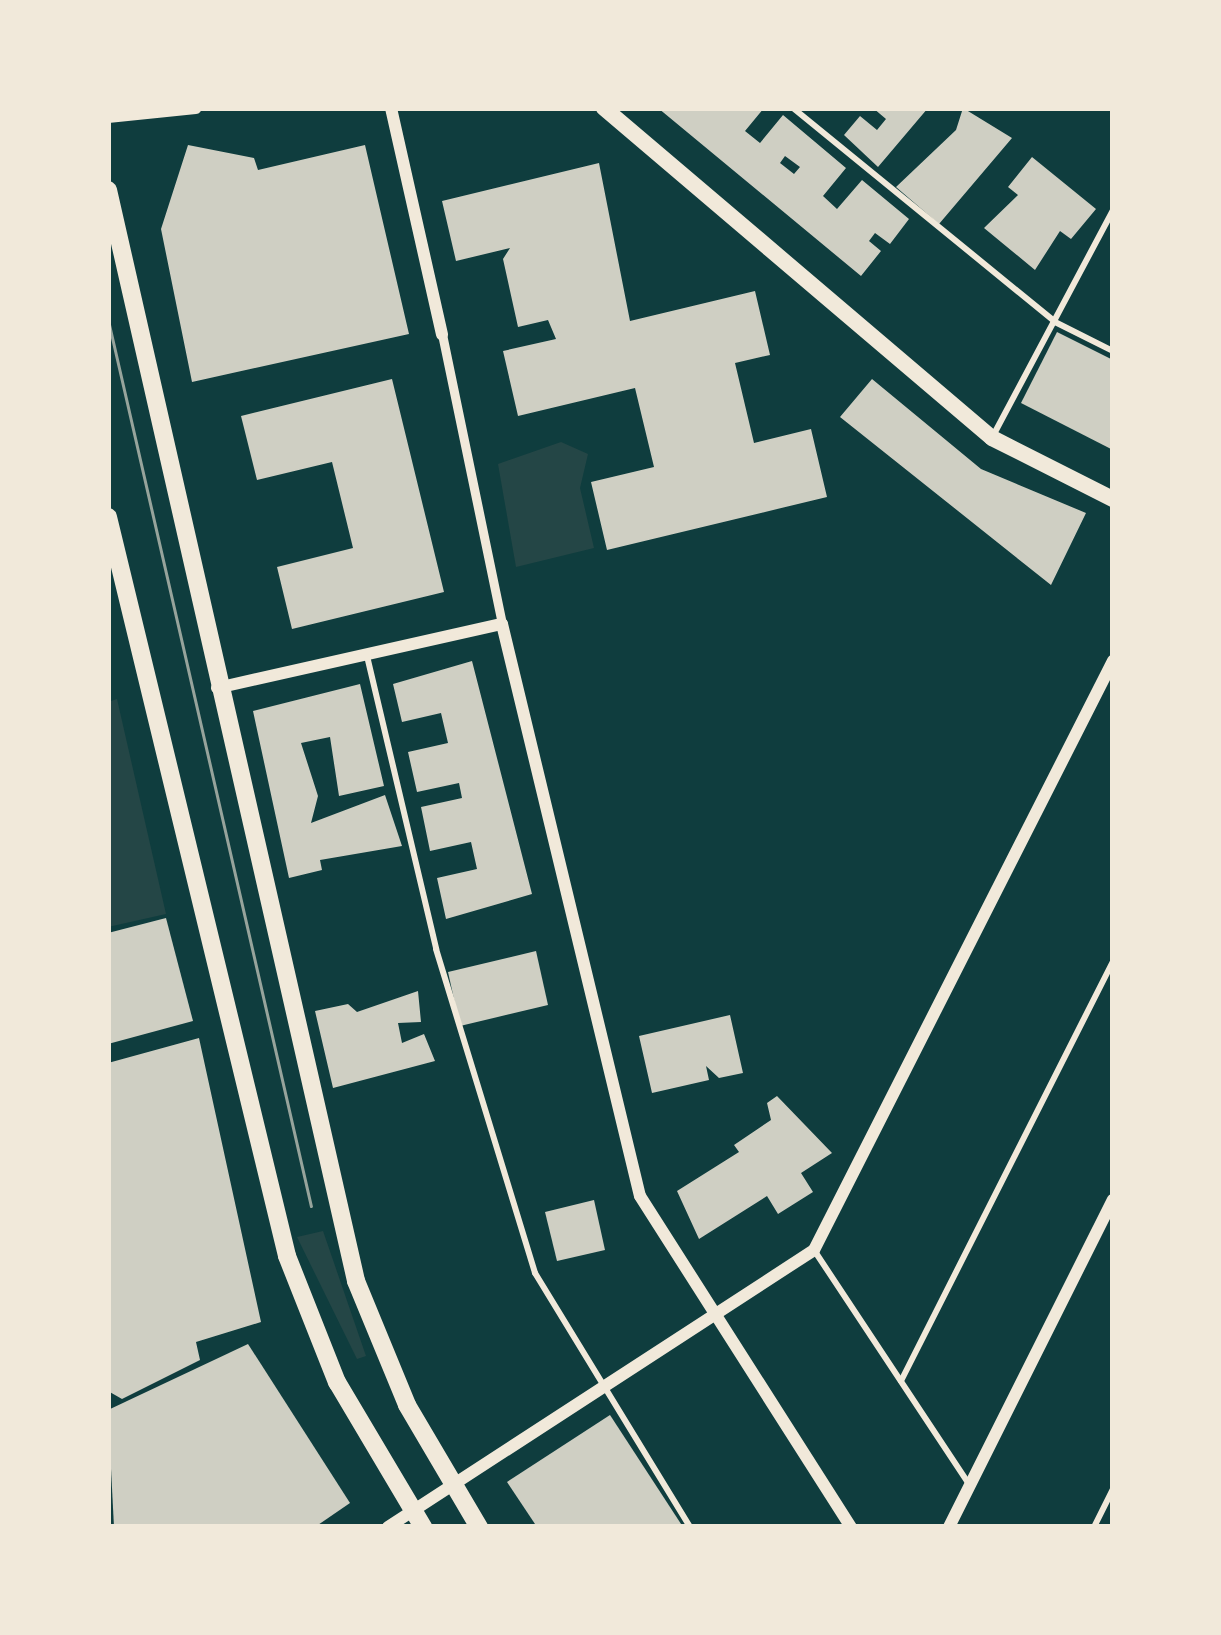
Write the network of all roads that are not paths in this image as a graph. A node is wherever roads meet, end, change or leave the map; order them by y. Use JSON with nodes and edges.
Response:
{"nodes":[{"id":1,"x":196,"y":108,"type":"edge"},
{"id":2,"x":392,"y":108,"type":"edge"},
{"id":3,"x":604,"y":108,"type":"edge"},
{"id":4,"x":793,"y":108,"type":"edge"},
{"id":5,"x":108,"y":117,"type":"edge"},
{"id":6,"x":108,"y":190,"type":"edge"},
{"id":7,"x":1113,"y":210,"type":"edge"},
{"id":8,"x":1055,"y":322,"type":"junction"},
{"id":9,"x":442,"y":334,"type":"joint"},
{"id":10,"x":1113,"y":351,"type":"edge"},
{"id":11,"x":992,"y":438,"type":"junction"},
{"id":12,"x":1113,"y":499,"type":"edge"},
{"id":13,"x":108,"y":517,"type":"edge"},
{"id":14,"x":502,"y":624,"type":"junction"},
{"id":15,"x":366,"y":654,"type":"junction"},
{"id":16,"x":1113,"y":661,"type":"edge"},
{"id":17,"x":217,"y":688,"type":"junction"},
{"id":18,"x":1113,"y":961,"type":"edge"},
{"id":19,"x":1113,"y":1200,"type":"edge"},
{"id":20,"x":814,"y":1250,"type":"junction"},
{"id":21,"x":712,"y":1317,"type":"junction"},
{"id":22,"x":901,"y":1381,"type":"junction"},
{"id":23,"x":599,"y":1391,"type":"junction"},
{"id":24,"x":969,"y":1484,"type":"junction"},
{"id":25,"x":453,"y":1485,"type":"junction"},
{"id":26,"x":1113,"y":1489,"type":"edge"},
{"id":27,"x":411,"y":1508,"type":"junction"},
{"id":28,"x":388,"y":1527,"type":"edge"},
{"id":29,"x":423,"y":1527,"type":"edge"},
{"id":30,"x":479,"y":1527,"type":"edge"},
{"id":31,"x":690,"y":1527,"type":"edge"},
{"id":32,"x":851,"y":1527,"type":"edge"},
{"id":33,"x":949,"y":1527,"type":"edge"},
{"id":34,"x":1094,"y":1527,"type":"edge"}],
"edges":[{"from":1,"to":5,"type":"street"},
{"from":2,"to":9,"type":"street"},
{"from":3,"to":11,"type":"main road"},
{"from":4,"to":8,"type":"lane"},
{"from":6,"to":17,"type":"main road"},
{"from":7,"to":8,"type":"lane"},
{"from":8,"to":10,"type":"lane"},
{"from":8,"to":11,"type":"lane"},
{"from":9,"to":14,"type":"street"},
{"from":11,"to":12,"type":"main road"},
{"from":13,"to":27,"type":"main road"},
{"from":14,"to":15,"type":"street"},
{"from":14,"to":21,"type":"street"},
{"from":15,"to":17,"type":"street"},
{"from":15,"to":23,"type":"lane"},
{"from":16,"to":20,"type":"street"},
{"from":17,"to":25,"type":"main road"},
{"from":18,"to":22,"type":"lane"},
{"from":19,"to":24,"type":"street"},
{"from":20,"to":21,"type":"street"},
{"from":20,"to":22,"type":"lane"},
{"from":21,"to":23,"type":"street"},
{"from":21,"to":32,"type":"street"},
{"from":22,"to":24,"type":"lane"},
{"from":23,"to":25,"type":"street"},
{"from":23,"to":31,"type":"lane"},
{"from":24,"to":33,"type":"street"},
{"from":25,"to":27,"type":"street"},
{"from":25,"to":30,"type":"main road"},
{"from":26,"to":34,"type":"lane"},
{"from":27,"to":28,"type":"street"},
{"from":27,"to":29,"type":"main road"}]}
